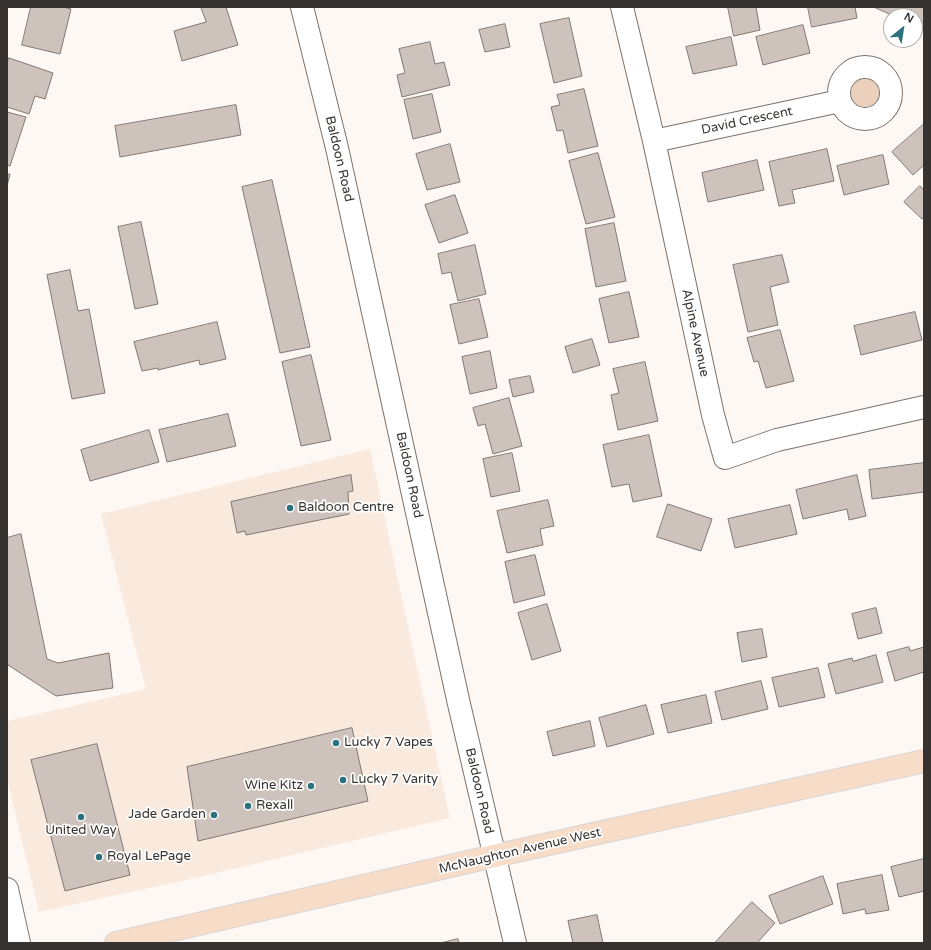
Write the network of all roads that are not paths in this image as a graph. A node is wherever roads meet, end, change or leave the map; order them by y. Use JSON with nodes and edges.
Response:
{"nodes":[{"id":1,"x":302,"y":7,"type":"edge"},
{"id":2,"x":622,"y":7,"type":"edge"},
{"id":3,"x":840,"y":101,"type":"dead end"},
{"id":4,"x":654,"y":141,"type":"junction"},
{"id":5,"x":924,"y":407,"type":"edge"},
{"id":6,"x":924,"y":761,"type":"edge"},
{"id":7,"x":494,"y":856,"type":"junction"},
{"id":8,"x":7,"y":889,"type":"edge"},
{"id":9,"x":19,"y":943,"type":"edge"},
{"id":10,"x":116,"y":943,"type":"edge"},
{"id":11,"x":515,"y":943,"type":"edge"}],
"edges":[{"from":1,"to":7,"type":"street","name":"Baldoon Road"},
{"from":2,"to":4,"type":"street","name":"Alpine Avenue"},
{"from":3,"to":4,"type":"street","name":"David Crescent"},
{"from":4,"to":5,"type":"street","name":"Alpine Avenue"},
{"from":6,"to":7,"type":"main road","name":"McNaughton Avenue West"},
{"from":7,"to":10,"type":"main road","name":"McNaughton Avenue West"},
{"from":7,"to":11,"type":"street","name":"Baldoon Road"},
{"from":8,"to":9,"type":"street"}]}
